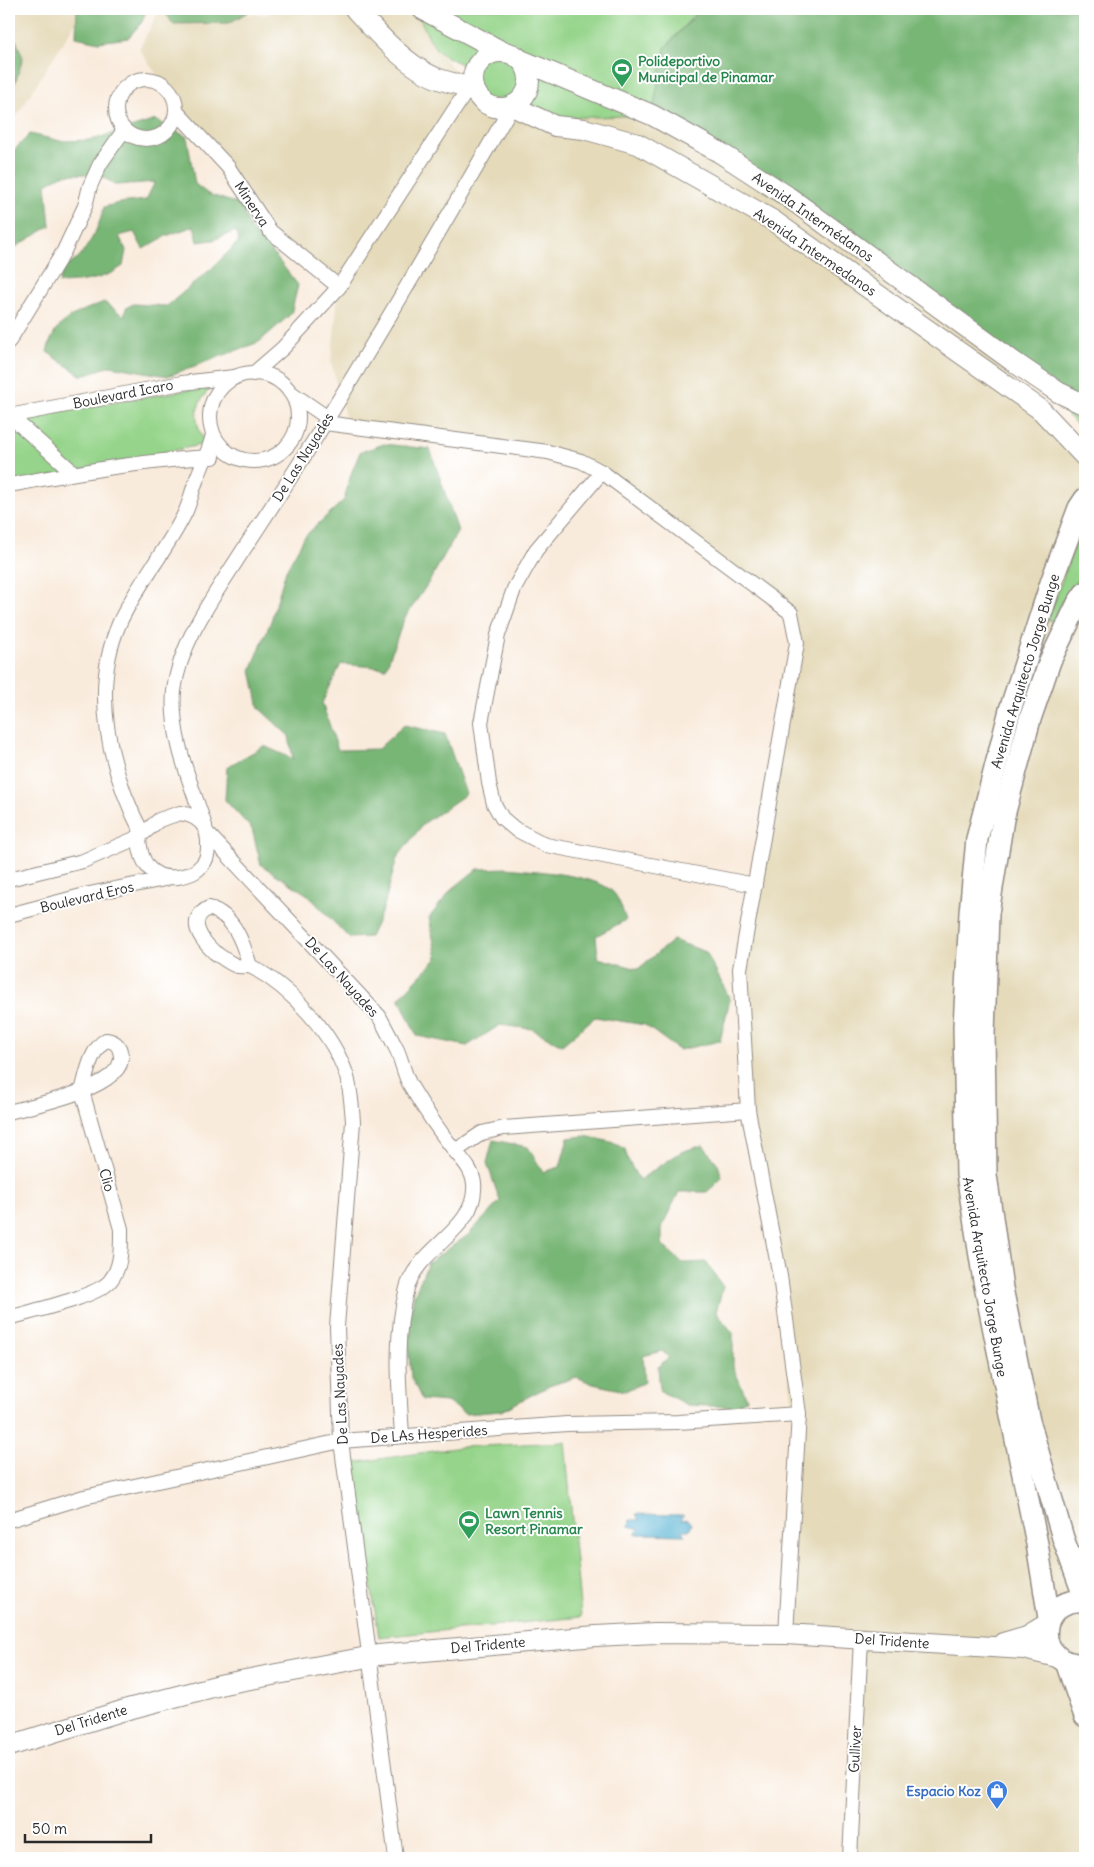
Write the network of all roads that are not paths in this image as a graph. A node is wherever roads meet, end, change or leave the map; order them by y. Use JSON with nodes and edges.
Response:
{"nodes":[{"id":1,"x":355,"y":9,"type":"edge"},
{"id":2,"x":422,"y":9,"type":"edge"},
{"id":3,"x":501,"y":51,"type":"junction"},
{"id":4,"x":523,"y":61,"type":"junction"},
{"id":5,"x":474,"y":88,"type":"junction"},
{"id":6,"x":512,"y":106,"type":"junction"},
{"id":7,"x":176,"y":111,"type":"junction"},
{"id":8,"x":124,"y":130,"type":"junction"},
{"id":9,"x":339,"y":287,"type":"junction"},
{"id":10,"x":9,"y":341,"type":"edge"},
{"id":11,"x":253,"y":374,"type":"junction"},
{"id":12,"x":237,"y":376,"type":"junction"},
{"id":13,"x":289,"y":392,"type":"junction"},
{"id":14,"x":1085,"y":405,"type":"edge"},
{"id":15,"x":9,"y":415,"type":"edge"},
{"id":16,"x":325,"y":423,"type":"junction"},
{"id":17,"x":214,"y":435,"type":"junction"},
{"id":18,"x":287,"y":446,"type":"junction"},
{"id":19,"x":234,"y":456,"type":"junction"},
{"id":20,"x":1085,"y":457,"type":"edge"},
{"id":21,"x":207,"y":458,"type":"junction"},
{"id":22,"x":602,"y":472,"type":"junction"},
{"id":23,"x":74,"y":473,"type":"junction"},
{"id":24,"x":9,"y":485,"type":"edge"},
{"id":25,"x":1085,"y":499,"type":"edge"},
{"id":26,"x":1085,"y":593,"type":"edge"},
{"id":27,"x":207,"y":831,"type":"junction"},
{"id":28,"x":141,"y":835,"type":"junction"},
{"id":29,"x":9,"y":879,"type":"edge"},
{"id":30,"x":165,"y":879,"type":"junction"},
{"id":31,"x":755,"y":886,"type":"junction"},
{"id":32,"x":9,"y":915,"type":"edge"},
{"id":33,"x":250,"y":966,"type":"dead end"},
{"id":34,"x":748,"y":1110,"type":"junction"},
{"id":35,"x":9,"y":1112,"type":"edge"},
{"id":36,"x":455,"y":1151,"type":"junction"},
{"id":37,"x":9,"y":1318,"type":"edge"},
{"id":38,"x":799,"y":1414,"type":"junction"},
{"id":39,"x":402,"y":1435,"type":"junction"},
{"id":40,"x":341,"y":1441,"type":"junction"},
{"id":41,"x":9,"y":1520,"type":"edge"},
{"id":42,"x":1085,"y":1600,"type":"edge"},
{"id":43,"x":1048,"y":1621,"type":"junction"},
{"id":44,"x":786,"y":1634,"type":"junction"},
{"id":45,"x":861,"y":1639,"type":"junction"},
{"id":46,"x":979,"y":1646,"type":"junction"},
{"id":47,"x":371,"y":1656,"type":"junction"},
{"id":48,"x":1069,"y":1661,"type":"edge"},
{"id":49,"x":1085,"y":1716,"type":"edge"},
{"id":50,"x":9,"y":1746,"type":"edge"},
{"id":51,"x":396,"y":1858,"type":"edge"},
{"id":52,"x":850,"y":1858,"type":"edge"}],
"edges":[{"from":1,"to":5,"type":"main road"},
{"from":2,"to":3,"type":"main road"},
{"from":3,"to":4,"type":"main road"},
{"from":3,"to":5,"type":"main road"},
{"from":4,"to":6,"type":"main road"},
{"from":4,"to":14,"type":"main road","name":"Avenida Intermédanos"},
{"from":5,"to":6,"type":"main road"},
{"from":5,"to":9,"type":"street"},
{"from":6,"to":16,"type":"street","name":"De Las Nayades"},
{"from":6,"to":20,"type":"main road","name":"Avenida Intermedanos"},
{"from":7,"to":8,"type":"street"},
{"from":7,"to":8,"type":"street"},
{"from":7,"to":9,"type":"street","name":"Minerva"},
{"from":8,"to":10,"type":"street"},
{"from":9,"to":11,"type":"street"},
{"from":11,"to":12,"type":"street"},
{"from":11,"to":13,"type":"street"},
{"from":12,"to":15,"type":"street","name":"Boulevard Icaro"},
{"from":12,"to":17,"type":"street"},
{"from":13,"to":16,"type":"street"},
{"from":13,"to":18,"type":"street"},
{"from":15,"to":23,"type":"street"},
{"from":16,"to":18,"type":"street"},
{"from":16,"to":22,"type":"street"},
{"from":16,"to":27,"type":"street","name":"De Las Nayades"},
{"from":17,"to":19,"type":"street"},
{"from":17,"to":21,"type":"street"},
{"from":18,"to":19,"type":"street"},
{"from":19,"to":21,"type":"street"},
{"from":21,"to":23,"type":"street"},
{"from":21,"to":28,"type":"street"},
{"from":22,"to":31,"type":"street"},
{"from":22,"to":31,"type":"street"},
{"from":23,"to":24,"type":"street"},
{"from":25,"to":43,"type":"main road","name":"Avenida Arquitecto Jorge Bunge"},
{"from":26,"to":42,"type":"main road","name":"Avenida Arquitecto Jorge Bunge"},
{"from":27,"to":28,"type":"street"},
{"from":27,"to":30,"type":"street"},
{"from":27,"to":36,"type":"street","name":"De Las Nayades"},
{"from":28,"to":29,"type":"street"},
{"from":28,"to":30,"type":"street"},
{"from":30,"to":32,"type":"street","name":"Boulevard Eros"},
{"from":31,"to":34,"type":"street"},
{"from":33,"to":40,"type":"street","name":"De Las Nayades"},
{"from":34,"to":36,"type":"street"},
{"from":34,"to":38,"type":"street"},
{"from":35,"to":37,"type":"street","name":"Clio"},
{"from":36,"to":39,"type":"street","name":"De Las Nayades"},
{"from":38,"to":39,"type":"street","name":"De LAs Hesperides"},
{"from":38,"to":44,"type":"street"},
{"from":39,"to":40,"type":"street","name":"De LAs Hesperides"},
{"from":40,"to":41,"type":"street","name":"De LAs Hesperides"},
{"from":40,"to":47,"type":"street","name":"De Las Nayades"},
{"from":42,"to":43,"type":"main road"},
{"from":43,"to":46,"type":"main road","name":"Del Tridente"},
{"from":43,"to":48,"type":"main road","name":"Avenida Arquitecto Jorge Bunge"},
{"from":44,"to":45,"type":"main road","name":"Del Tridente"},
{"from":44,"to":47,"type":"main road","name":"Del Tridente"},
{"from":45,"to":46,"type":"main road","name":"Del Tridente"},
{"from":45,"to":52,"type":"street","name":"Gulliver"},
{"from":46,"to":48,"type":"main road","name":"Del Tridente"},
{"from":47,"to":50,"type":"main road","name":"Del Tridente"},
{"from":47,"to":51,"type":"street","name":"De Las Nayades"},
{"from":48,"to":49,"type":"main road"}]}
